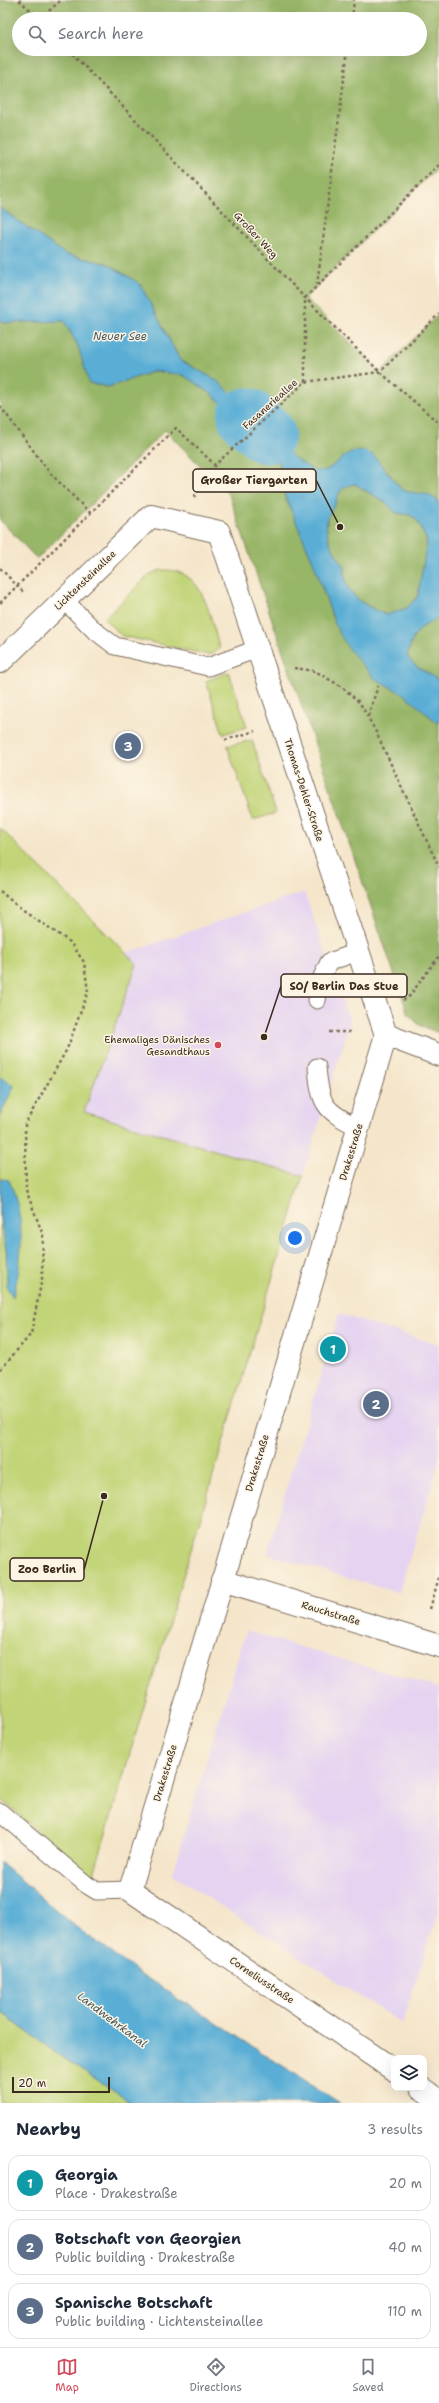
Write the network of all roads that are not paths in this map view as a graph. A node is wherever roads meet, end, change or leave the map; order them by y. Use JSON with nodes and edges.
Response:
{"nodes":[{"id":1,"x":177,"y":522,"type":"joint"},
{"id":2,"x":64,"y":600,"type":"junction"},
{"id":3,"x":257,"y":649,"type":"junction"},
{"id":4,"x":0,"y":662,"type":"edge"},
{"id":5,"x":358,"y":952,"type":"junction"},
{"id":6,"x":317,"y":1000,"type":"dead end"},
{"id":7,"x":386,"y":1035,"type":"junction"},
{"id":8,"x":439,"y":1055,"type":"edge"},
{"id":9,"x":317,"y":1067,"type":"dead end"},
{"id":10,"x":358,"y":1127,"type":"junction"},
{"id":11,"x":222,"y":1580,"type":"junction"},
{"id":12,"x":439,"y":1646,"type":"edge"},
{"id":13,"x":0,"y":1812,"type":"edge"},
{"id":14,"x":130,"y":1890,"type":"junction"},
{"id":15,"x":391,"y":2068,"type":"edge"},
{"id":16,"x":426,"y":2091,"type":"edge"},
{"id":17,"x":439,"y":2100,"type":"edge"}],
"edges":[{"from":1,"to":2,"type":"street","name":"Lichtensteinallee"},
{"from":1,"to":3,"type":"street","name":"Thomas-Dehler-Straße"},
{"from":2,"to":3,"type":"lane"},
{"from":2,"to":4,"type":"street","name":"Lichtensteinallee"},
{"from":3,"to":5,"type":"street","name":"Thomas-Dehler-Straße"},
{"from":5,"to":6,"type":"lane"},
{"from":5,"to":7,"type":"street","name":"Thomas-Dehler-Straße"},
{"from":7,"to":8,"type":"street"},
{"from":7,"to":10,"type":"street","name":"Drakestraße"},
{"from":9,"to":10,"type":"lane"},
{"from":10,"to":11,"type":"street","name":"Drakestraße"},
{"from":11,"to":12,"type":"street","name":"Rauchstraße"},
{"from":11,"to":14,"type":"street","name":"Drakestraße"},
{"from":13,"to":14,"type":"lane"},
{"from":14,"to":15,"type":"street","name":"Corneliusstraße"},
{"from":16,"to":17,"type":"street"}]}
